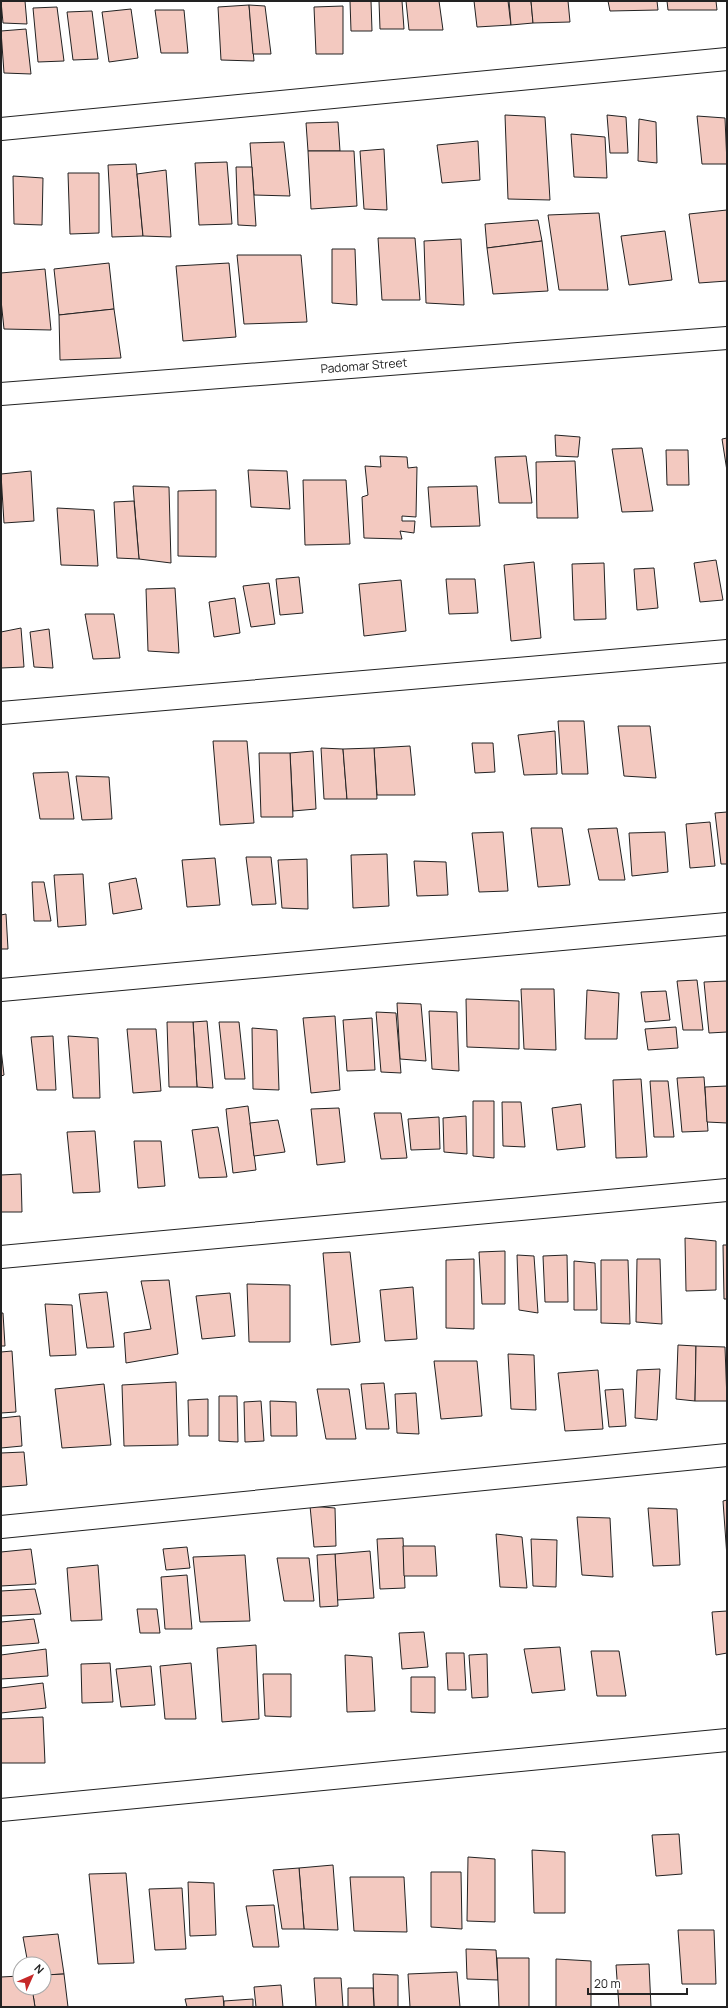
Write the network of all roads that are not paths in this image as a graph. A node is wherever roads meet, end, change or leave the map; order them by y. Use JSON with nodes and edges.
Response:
{"nodes":[{"id":1,"x":727,"y":60,"type":"edge"},
{"id":2,"x":1,"y":129,"type":"edge"},
{"id":3,"x":727,"y":338,"type":"edge"},
{"id":4,"x":1,"y":394,"type":"edge"},
{"id":5,"x":727,"y":651,"type":"edge"},
{"id":6,"x":1,"y":712,"type":"edge"},
{"id":7,"x":727,"y":924,"type":"edge"},
{"id":8,"x":1,"y":990,"type":"edge"},
{"id":9,"x":727,"y":1190,"type":"edge"},
{"id":10,"x":1,"y":1257,"type":"edge"},
{"id":11,"x":727,"y":1454,"type":"edge"},
{"id":12,"x":1,"y":1527,"type":"edge"},
{"id":13,"x":727,"y":1740,"type":"edge"},
{"id":14,"x":1,"y":1810,"type":"edge"}],
"edges":[{"from":1,"to":2,"type":"street"},
{"from":3,"to":4,"type":"street","name":"Padomar Street"},
{"from":5,"to":6,"type":"street"},
{"from":7,"to":8,"type":"street"},
{"from":9,"to":10,"type":"street"},
{"from":11,"to":12,"type":"street"},
{"from":13,"to":14,"type":"street"}]}
